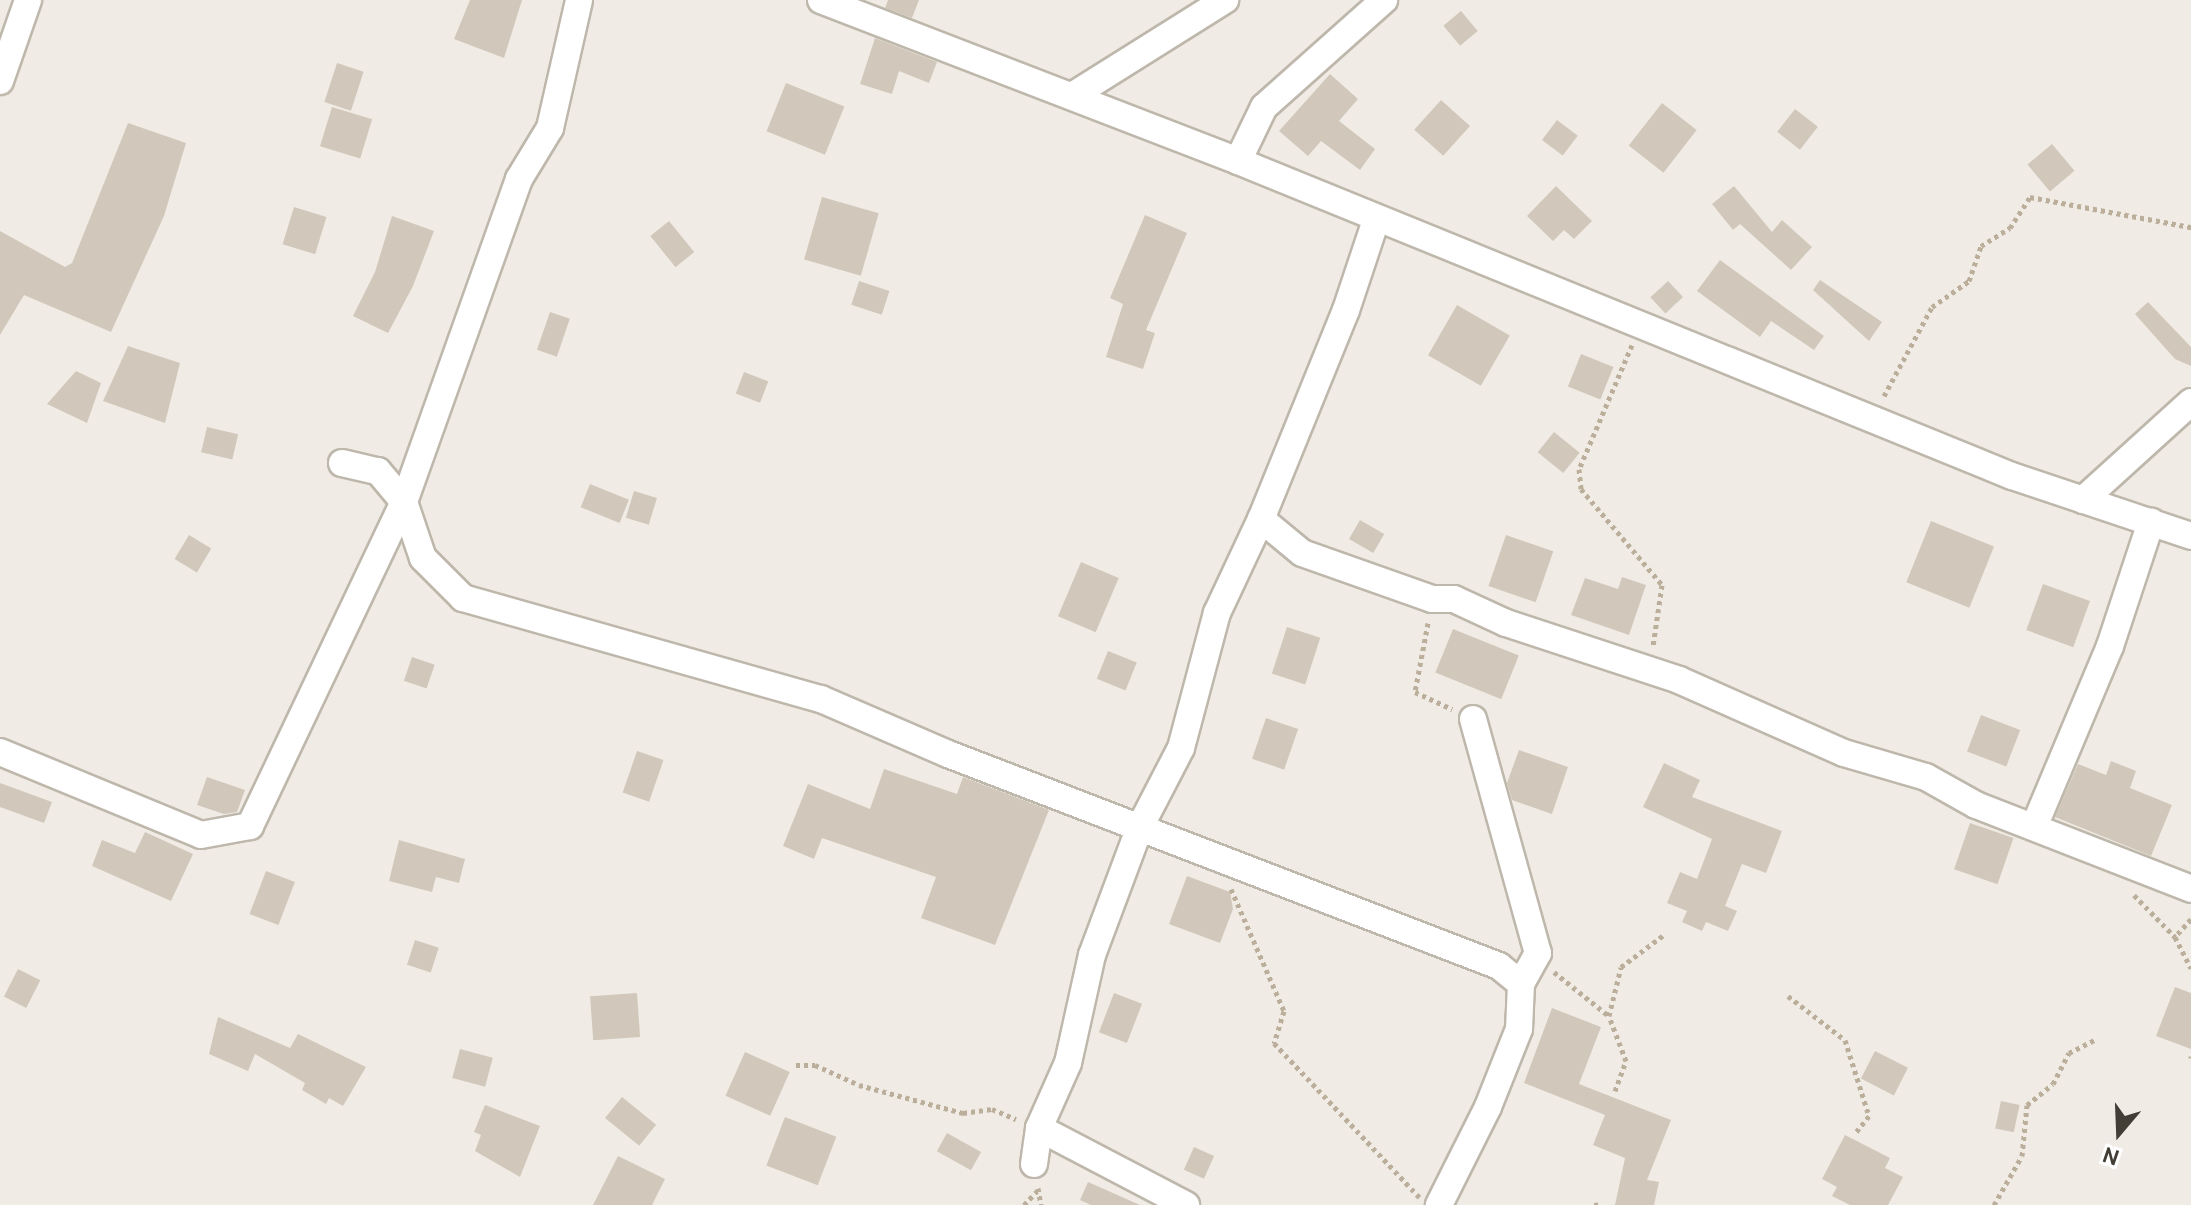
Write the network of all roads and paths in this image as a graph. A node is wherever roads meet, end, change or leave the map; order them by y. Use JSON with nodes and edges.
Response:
{"nodes":[{"id":1,"x":28,"y":0,"type":"edge"},
{"id":2,"x":579,"y":0,"type":"edge"},
{"id":3,"x":821,"y":0,"type":"edge"},
{"id":4,"x":1225,"y":0,"type":"edge"},
{"id":5,"x":1384,"y":0,"type":"edge"},
{"id":6,"x":0,"y":81,"type":"edge"},
{"id":7,"x":1072,"y":96,"type":"junction"},
{"id":8,"x":1238,"y":161,"type":"junction"},
{"id":9,"x":1376,"y":220,"type":"junction"},
{"id":10,"x":2191,"y":227,"type":"edge"},
{"id":11,"x":1641,"y":324,"type":"junction"},
{"id":12,"x":2191,"y":402,"type":"edge"},
{"id":13,"x":1872,"y":419,"type":"junction"},
{"id":14,"x":342,"y":463,"type":"dead end"},
{"id":15,"x":2083,"y":500,"type":"junction"},
{"id":16,"x":404,"y":502,"type":"junction"},
{"id":17,"x":1261,"y":519,"type":"junction"},
{"id":18,"x":2151,"y":522,"type":"junction"},
{"id":19,"x":2191,"y":536,"type":"edge"},
{"id":20,"x":1432,"y":599,"type":"junction"},
{"id":21,"x":1650,"y":671,"type":"junction"},
{"id":22,"x":1473,"y":719,"type":"joint"},
{"id":23,"x":0,"y":752,"type":"edge"},
{"id":24,"x":2034,"y":827,"type":"junction"},
{"id":25,"x":1139,"y":829,"type":"junction"},
{"id":26,"x":1219,"y":858,"type":"junction"},
{"id":27,"x":2191,"y":889,"type":"edge"},
{"id":28,"x":2191,"y":919,"type":"edge"},
{"id":29,"x":1665,"y":934,"type":"dead end"},
{"id":30,"x":1538,"y":953,"type":"junction"},
{"id":31,"x":2191,"y":968,"type":"edge"},
{"id":32,"x":1521,"y":984,"type":"junction"},
{"id":33,"x":1788,"y":996,"type":"dead end"},
{"id":34,"x":1609,"y":1016,"type":"junction"},
{"id":35,"x":2095,"y":1040,"type":"dead end"},
{"id":36,"x":796,"y":1065,"type":"dead end"},
{"id":37,"x":1615,"y":1091,"type":"dead end"},
{"id":38,"x":1039,"y":1128,"type":"junction"},
{"id":39,"x":1856,"y":1132,"type":"dead end"},
{"id":40,"x":1034,"y":1164,"type":"dead end"},
{"id":41,"x":1038,"y":1191,"type":"dead end"},
{"id":42,"x":1439,"y":1204,"type":"edge"},
{"id":43,"x":1602,"y":1204,"type":"edge"},
{"id":44,"x":1024,"y":1205,"type":"edge"},
{"id":45,"x":1186,"y":1205,"type":"edge"},
{"id":46,"x":1594,"y":1205,"type":"edge"},
{"id":47,"x":1994,"y":1205,"type":"edge"}],
"edges":[{"from":1,"to":6,"type":"street"},
{"from":2,"to":16,"type":"street"},
{"from":3,"to":7,"type":"street"},
{"from":4,"to":7,"type":"street"},
{"from":5,"to":8,"type":"street"},
{"from":7,"to":8,"type":"street"},
{"from":8,"to":9,"type":"street"},
{"from":9,"to":11,"type":"street"},
{"from":9,"to":17,"type":"street"},
{"from":10,"to":13,"type":"path"},
{"from":11,"to":13,"type":"street"},
{"from":11,"to":21,"type":"path"},
{"from":12,"to":15,"type":"street"},
{"from":13,"to":15,"type":"street"},
{"from":14,"to":16,"type":"street"},
{"from":15,"to":18,"type":"street"},
{"from":16,"to":23,"type":"street"},
{"from":16,"to":25,"type":"street"},
{"from":17,"to":20,"type":"street"},
{"from":17,"to":25,"type":"street"},
{"from":18,"to":19,"type":"street"},
{"from":18,"to":24,"type":"street"},
{"from":20,"to":21,"type":"street"},
{"from":20,"to":22,"type":"path"},
{"from":21,"to":24,"type":"street"},
{"from":22,"to":30,"type":"street"},
{"from":24,"to":27,"type":"street"},
{"from":25,"to":26,"type":"street"},
{"from":25,"to":38,"type":"street"},
{"from":26,"to":32,"type":"street"},
{"from":26,"to":42,"type":"path"},
{"from":28,"to":31,"type":"path"},
{"from":29,"to":34,"type":"path"},
{"from":30,"to":32,"type":"street"},
{"from":30,"to":34,"type":"path"},
{"from":32,"to":42,"type":"street"},
{"from":33,"to":39,"type":"path"},
{"from":34,"to":37,"type":"path"},
{"from":35,"to":47,"type":"path"},
{"from":36,"to":38,"type":"path"},
{"from":38,"to":40,"type":"street"},
{"from":38,"to":45,"type":"street"},
{"from":41,"to":44,"type":"path"},
{"from":43,"to":46,"type":"path"}]}
